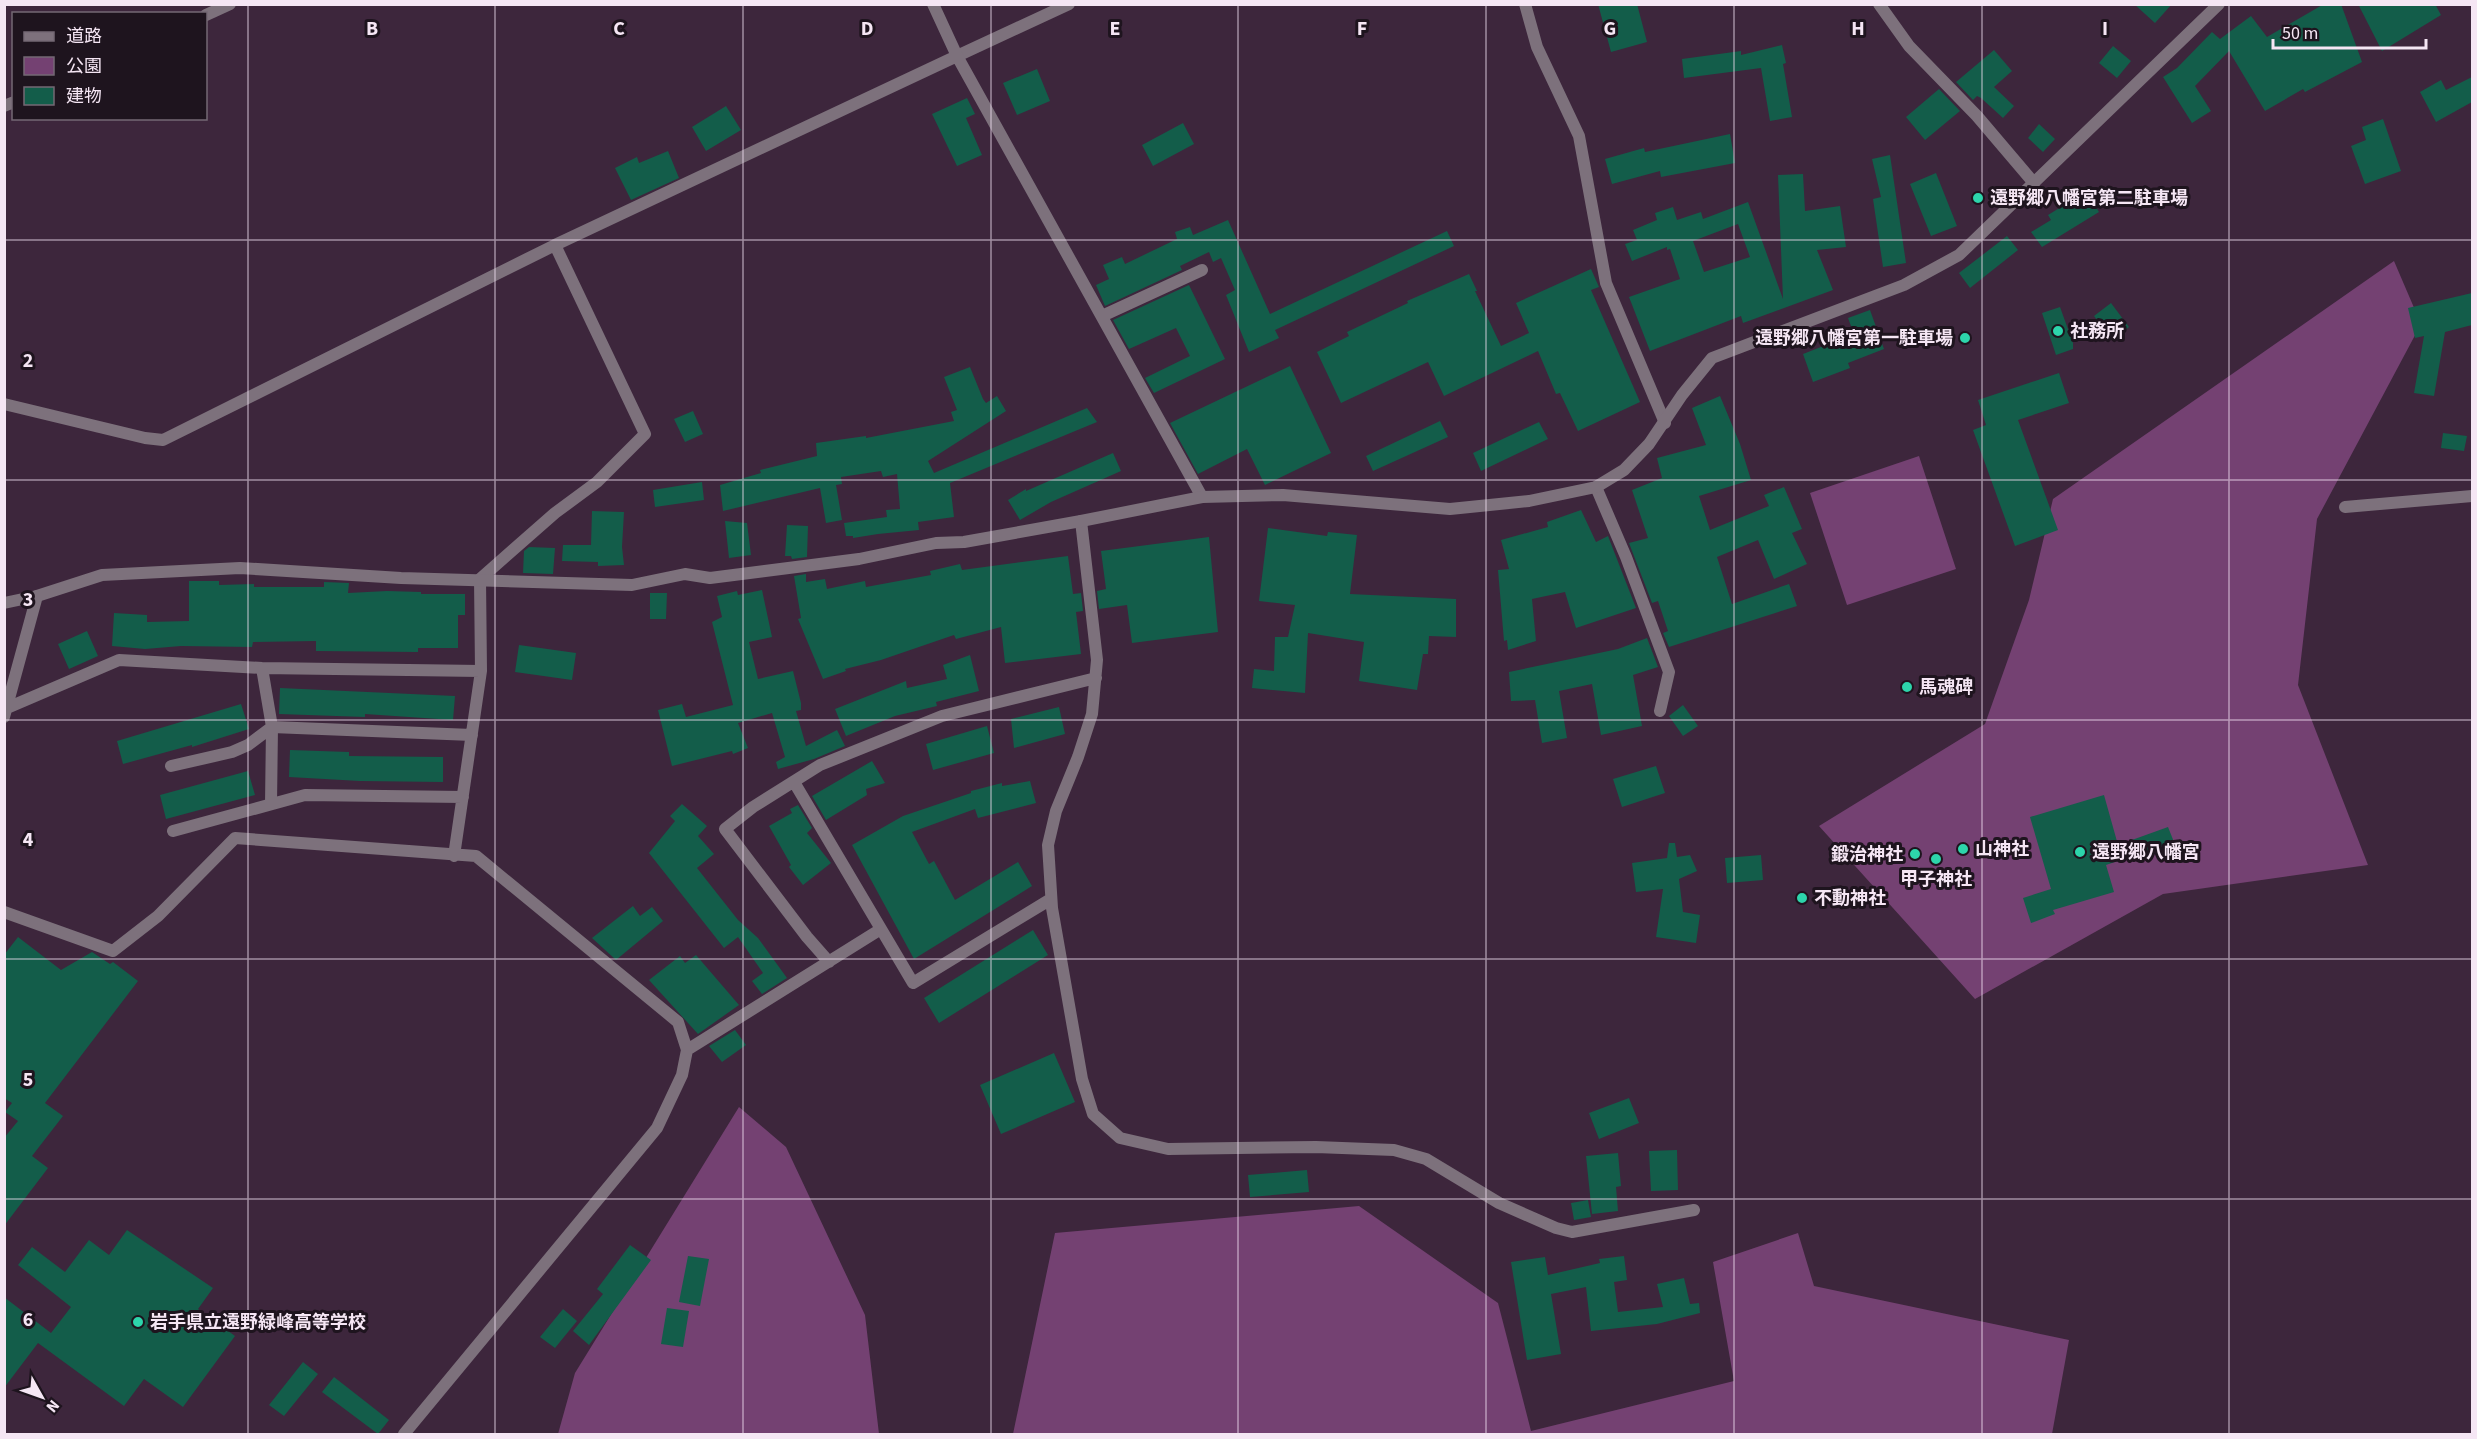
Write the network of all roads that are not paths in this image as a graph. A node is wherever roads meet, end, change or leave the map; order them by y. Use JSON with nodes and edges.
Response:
{"nodes":[{"id":1,"x":230,"y":4,"type":"edge"},
{"id":2,"x":933,"y":4,"type":"edge"},
{"id":3,"x":1069,"y":4,"type":"edge"},
{"id":4,"x":1525,"y":4,"type":"edge"},
{"id":5,"x":1879,"y":4,"type":"edge"},
{"id":6,"x":2219,"y":4,"type":"edge"},
{"id":7,"x":207,"y":15,"type":"edge"},
{"id":8,"x":957,"y":56,"type":"junction"},
{"id":9,"x":2034,"y":183,"type":"junction"},
{"id":10,"x":555,"y":245,"type":"junction"},
{"id":11,"x":1202,"y":270,"type":"dead end"},
{"id":12,"x":1102,"y":316,"type":"junction"},
{"id":13,"x":4,"y":404,"type":"edge"},
{"id":14,"x":1665,"y":423,"type":"junction"},
{"id":15,"x":1596,"y":487,"type":"junction"},
{"id":16,"x":2472,"y":496,"type":"edge"},
{"id":17,"x":1202,"y":497,"type":"junction"},
{"id":18,"x":2345,"y":507,"type":"dead end"},
{"id":19,"x":1081,"y":521,"type":"junction"},
{"id":20,"x":480,"y":579,"type":"junction"},
{"id":21,"x":37,"y":596,"type":"junction"},
{"id":22,"x":4,"y":603,"type":"edge"},
{"id":23,"x":262,"y":668,"type":"junction"},
{"id":24,"x":481,"y":671,"type":"junction"},
{"id":25,"x":1096,"y":678,"type":"junction"},
{"id":26,"x":1660,"y":711,"type":"dead end"},
{"id":27,"x":6,"y":712,"type":"edge"},
{"id":28,"x":272,"y":727,"type":"junction"},
{"id":29,"x":472,"y":735,"type":"junction"},
{"id":30,"x":171,"y":766,"type":"dead end"},
{"id":31,"x":794,"y":782,"type":"junction"},
{"id":32,"x":463,"y":797,"type":"junction"},
{"id":33,"x":271,"y":804,"type":"junction"},
{"id":34,"x":173,"y":831,"type":"dead end"},
{"id":35,"x":454,"y":856,"type":"junction"},
{"id":36,"x":1051,"y":899,"type":"junction"},
{"id":37,"x":4,"y":912,"type":"edge"},
{"id":38,"x":881,"y":929,"type":"junction"},
{"id":39,"x":829,"y":962,"type":"junction"},
{"id":40,"x":687,"y":1050,"type":"junction"},
{"id":41,"x":1694,"y":1210,"type":"dead end"},
{"id":42,"x":404,"y":1434,"type":"edge"}],
"edges":[{"from":1,"to":7,"type":"street"},
{"from":2,"to":8,"type":"street"},
{"from":3,"to":8,"type":"street"},
{"from":4,"to":14,"type":"street"},
{"from":5,"to":9,"type":"street"},
{"from":6,"to":9,"type":"street"},
{"from":8,"to":10,"type":"street"},
{"from":8,"to":12,"type":"street"},
{"from":9,"to":14,"type":"street"},
{"from":10,"to":13,"type":"street"},
{"from":10,"to":20,"type":"street"},
{"from":11,"to":12,"type":"street"},
{"from":12,"to":17,"type":"street"},
{"from":14,"to":15,"type":"street"},
{"from":15,"to":17,"type":"street"},
{"from":15,"to":26,"type":"street"},
{"from":16,"to":18,"type":"street"},
{"from":17,"to":19,"type":"street"},
{"from":19,"to":20,"type":"street"},
{"from":19,"to":25,"type":"street"},
{"from":20,"to":21,"type":"street"},
{"from":20,"to":24,"type":"street"},
{"from":21,"to":22,"type":"street"},
{"from":21,"to":27,"type":"street"},
{"from":23,"to":24,"type":"street"},
{"from":23,"to":27,"type":"street"},
{"from":23,"to":28,"type":"street"},
{"from":24,"to":29,"type":"street"},
{"from":25,"to":31,"type":"street"},
{"from":25,"to":36,"type":"street"},
{"from":28,"to":29,"type":"street"},
{"from":28,"to":30,"type":"street"},
{"from":28,"to":33,"type":"street"},
{"from":29,"to":32,"type":"street"},
{"from":31,"to":38,"type":"street"},
{"from":31,"to":39,"type":"street"},
{"from":32,"to":33,"type":"street"},
{"from":32,"to":35,"type":"street"},
{"from":33,"to":34,"type":"street"},
{"from":35,"to":37,"type":"street"},
{"from":35,"to":40,"type":"street"},
{"from":36,"to":38,"type":"street"},
{"from":36,"to":41,"type":"street"},
{"from":38,"to":39,"type":"street"},
{"from":39,"to":40,"type":"street"},
{"from":40,"to":42,"type":"street"}]}
